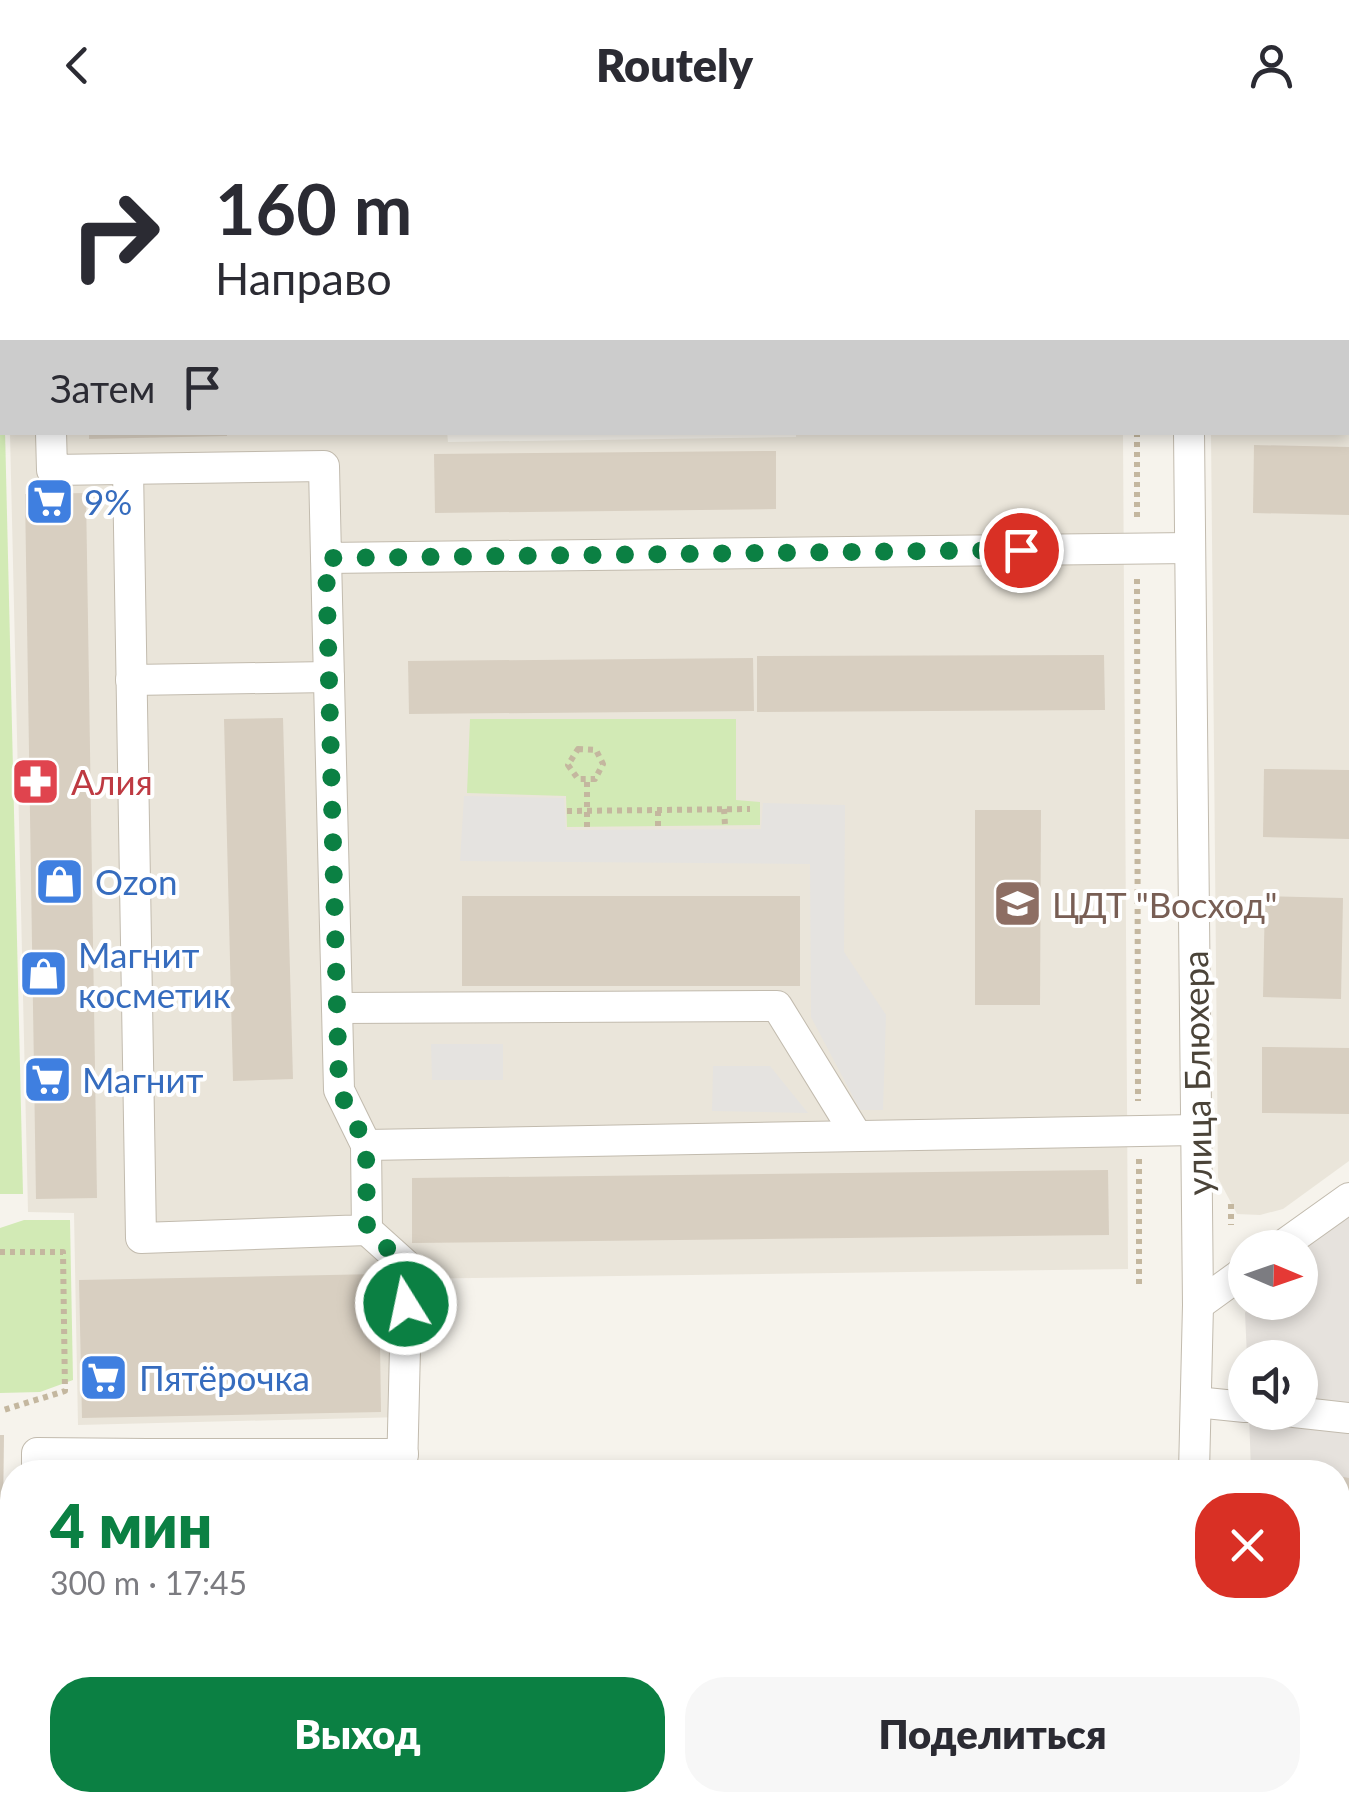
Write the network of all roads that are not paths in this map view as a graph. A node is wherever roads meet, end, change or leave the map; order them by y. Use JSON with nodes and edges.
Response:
{"nodes":[{"id":1,"x":51,"y":435,"type":"edge"},
{"id":2,"x":1189,"y":435,"type":"edge"},
{"id":3,"x":128,"y":469,"type":"junction"},
{"id":4,"x":1190,"y":548,"type":"junction"},
{"id":5,"x":326,"y":558,"type":"junction"},
{"id":6,"x":329,"y":677,"type":"junction"},
{"id":7,"x":131,"y":680,"type":"junction"},
{"id":8,"x":337,"y":1008,"type":"junction"},
{"id":9,"x":1196,"y":1130,"type":"junction"},
{"id":10,"x":856,"y":1136,"type":"junction"},
{"id":11,"x":366,"y":1145,"type":"junction"},
{"id":12,"x":1349,"y":1198,"type":"edge"},
{"id":13,"x":367,"y":1230,"type":"junction"},
{"id":14,"x":1304,"y":1230,"type":"edge"},
{"id":15,"x":1228,"y":1284,"type":"edge"},
{"id":16,"x":1198,"y":1305,"type":"junction"},
{"id":17,"x":1196,"y":1402,"type":"junction"},
{"id":18,"x":1228,"y":1405,"type":"edge"},
{"id":19,"x":1318,"y":1415,"type":"edge"},
{"id":20,"x":1349,"y":1418,"type":"edge"},
{"id":21,"x":37,"y":1460,"type":"edge"},
{"id":22,"x":114,"y":1460,"type":"edge"},
{"id":23,"x":402,"y":1460,"type":"edge"},
{"id":24,"x":1194,"y":1460,"type":"edge"}],
"edges":[{"from":1,"to":3,"type":"street"},
{"from":2,"to":4,"type":"street","name":"улица Блюхера"},
{"from":3,"to":5,"type":"street"},
{"from":3,"to":7,"type":"street"},
{"from":4,"to":5,"type":"street"},
{"from":4,"to":9,"type":"street","name":"улица Блюхера"},
{"from":5,"to":6,"type":"street"},
{"from":6,"to":7,"type":"street"},
{"from":6,"to":8,"type":"street"},
{"from":7,"to":13,"type":"street"},
{"from":8,"to":10,"type":"street"},
{"from":8,"to":11,"type":"street"},
{"from":9,"to":10,"type":"street"},
{"from":9,"to":16,"type":"street","name":"улица Блюхера"},
{"from":10,"to":11,"type":"street"},
{"from":11,"to":13,"type":"street"},
{"from":12,"to":14,"type":"street"},
{"from":13,"to":23,"type":"street"},
{"from":15,"to":16,"type":"street"},
{"from":16,"to":17,"type":"street","name":"улица Блюхера"},
{"from":17,"to":18,"type":"street"},
{"from":17,"to":24,"type":"street","name":"улица Блюхера"},
{"from":19,"to":20,"type":"street"},
{"from":21,"to":22,"type":"street"}]}
